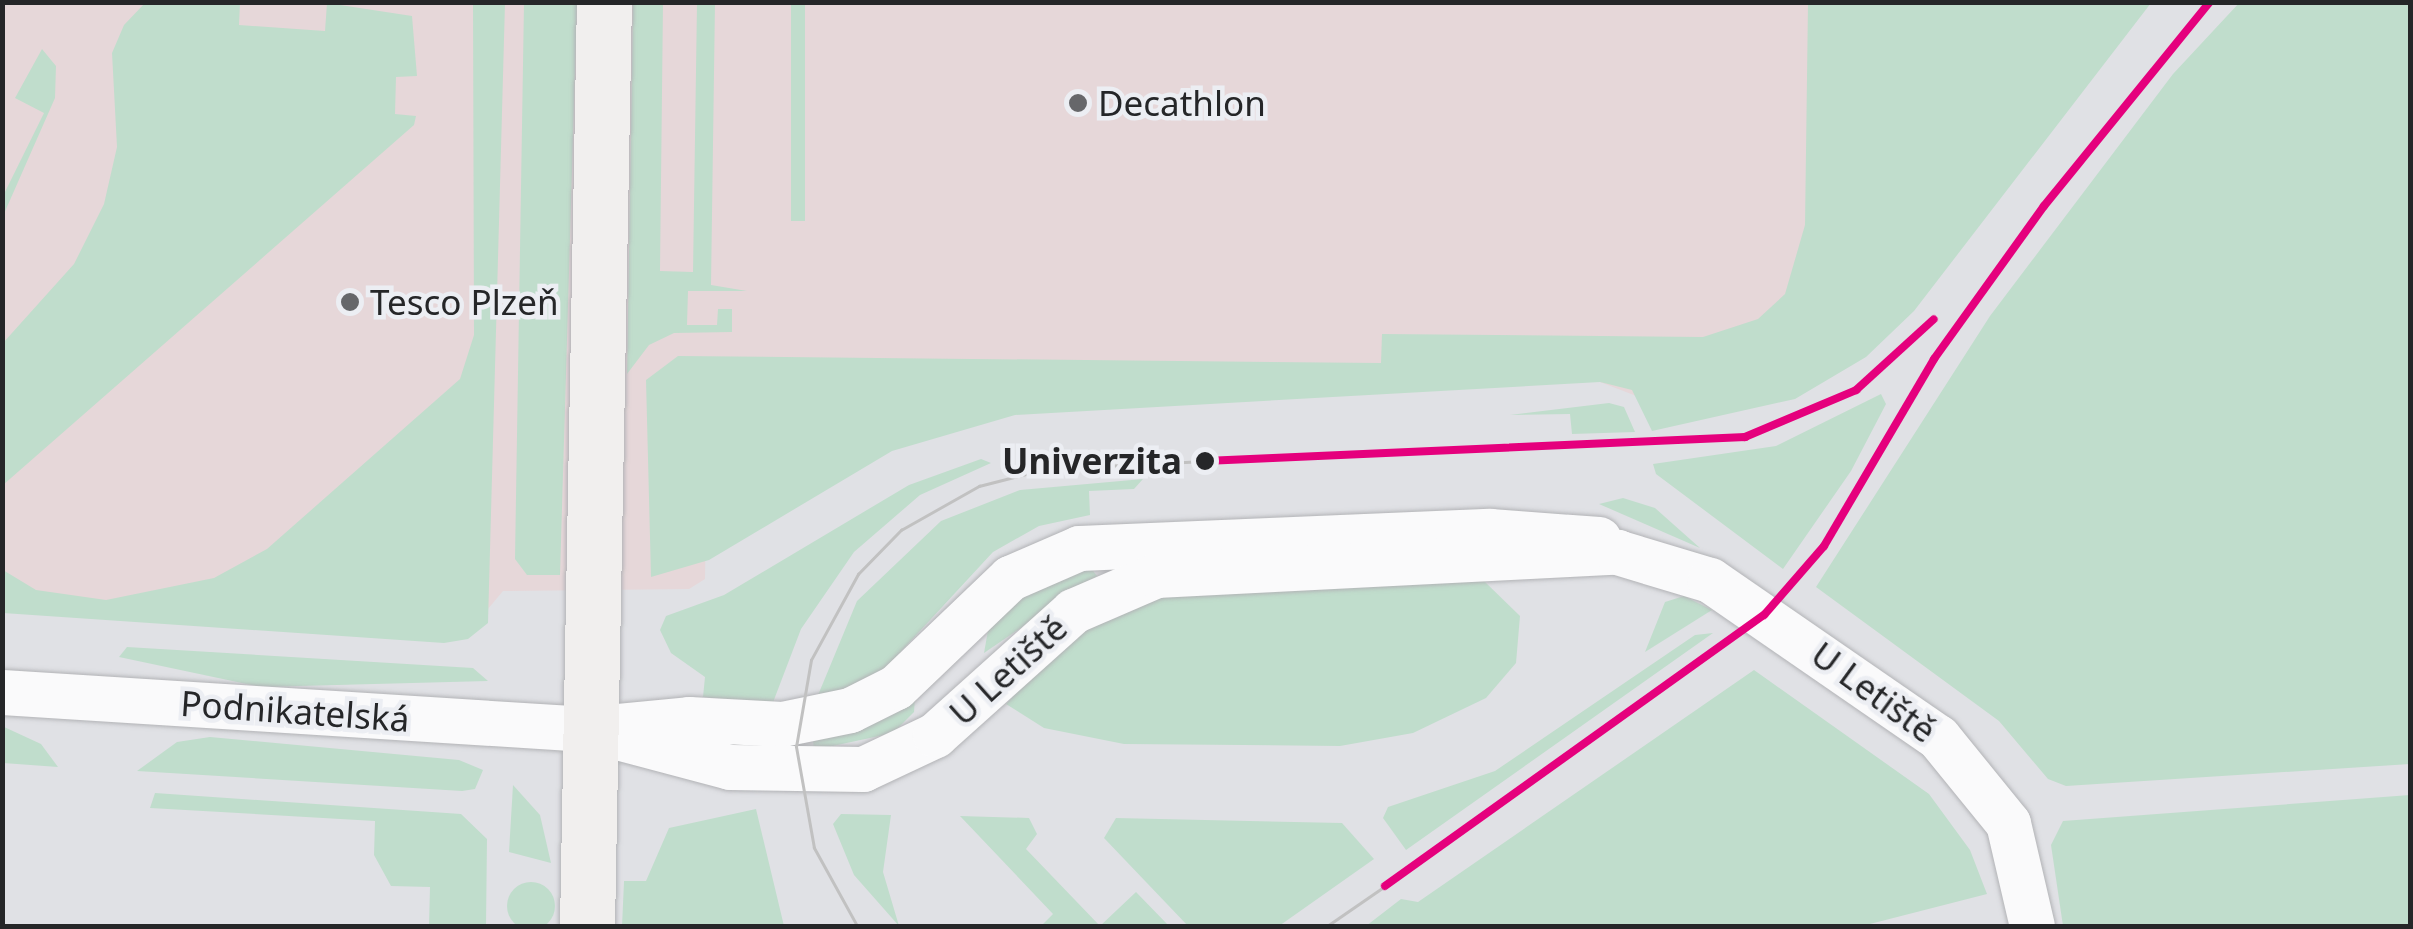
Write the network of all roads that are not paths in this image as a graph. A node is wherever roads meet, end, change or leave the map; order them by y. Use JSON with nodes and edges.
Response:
{"nodes":[{"id":1,"x":604,"y":2,"type":"edge"},
{"id":2,"x":1617,"y":552,"type":"junction"},
{"id":3,"x":2,"y":692,"type":"edge"},
{"id":4,"x":587,"y":729,"type":"junction"},
{"id":5,"x":587,"y":926,"type":"edge"},
{"id":6,"x":2032,"y":926,"type":"edge"}],
"edges":[{"from":1,"to":4,"type":"street"},
{"from":2,"to":4,"type":"street","name":"U Letiště"},
{"from":2,"to":4,"type":"street","name":"U Letiště"},
{"from":2,"to":6,"type":"street","name":"U Letiště"},
{"from":3,"to":4,"type":"street","name":"Podnikatelská"},
{"from":4,"to":5,"type":"street"}]}
